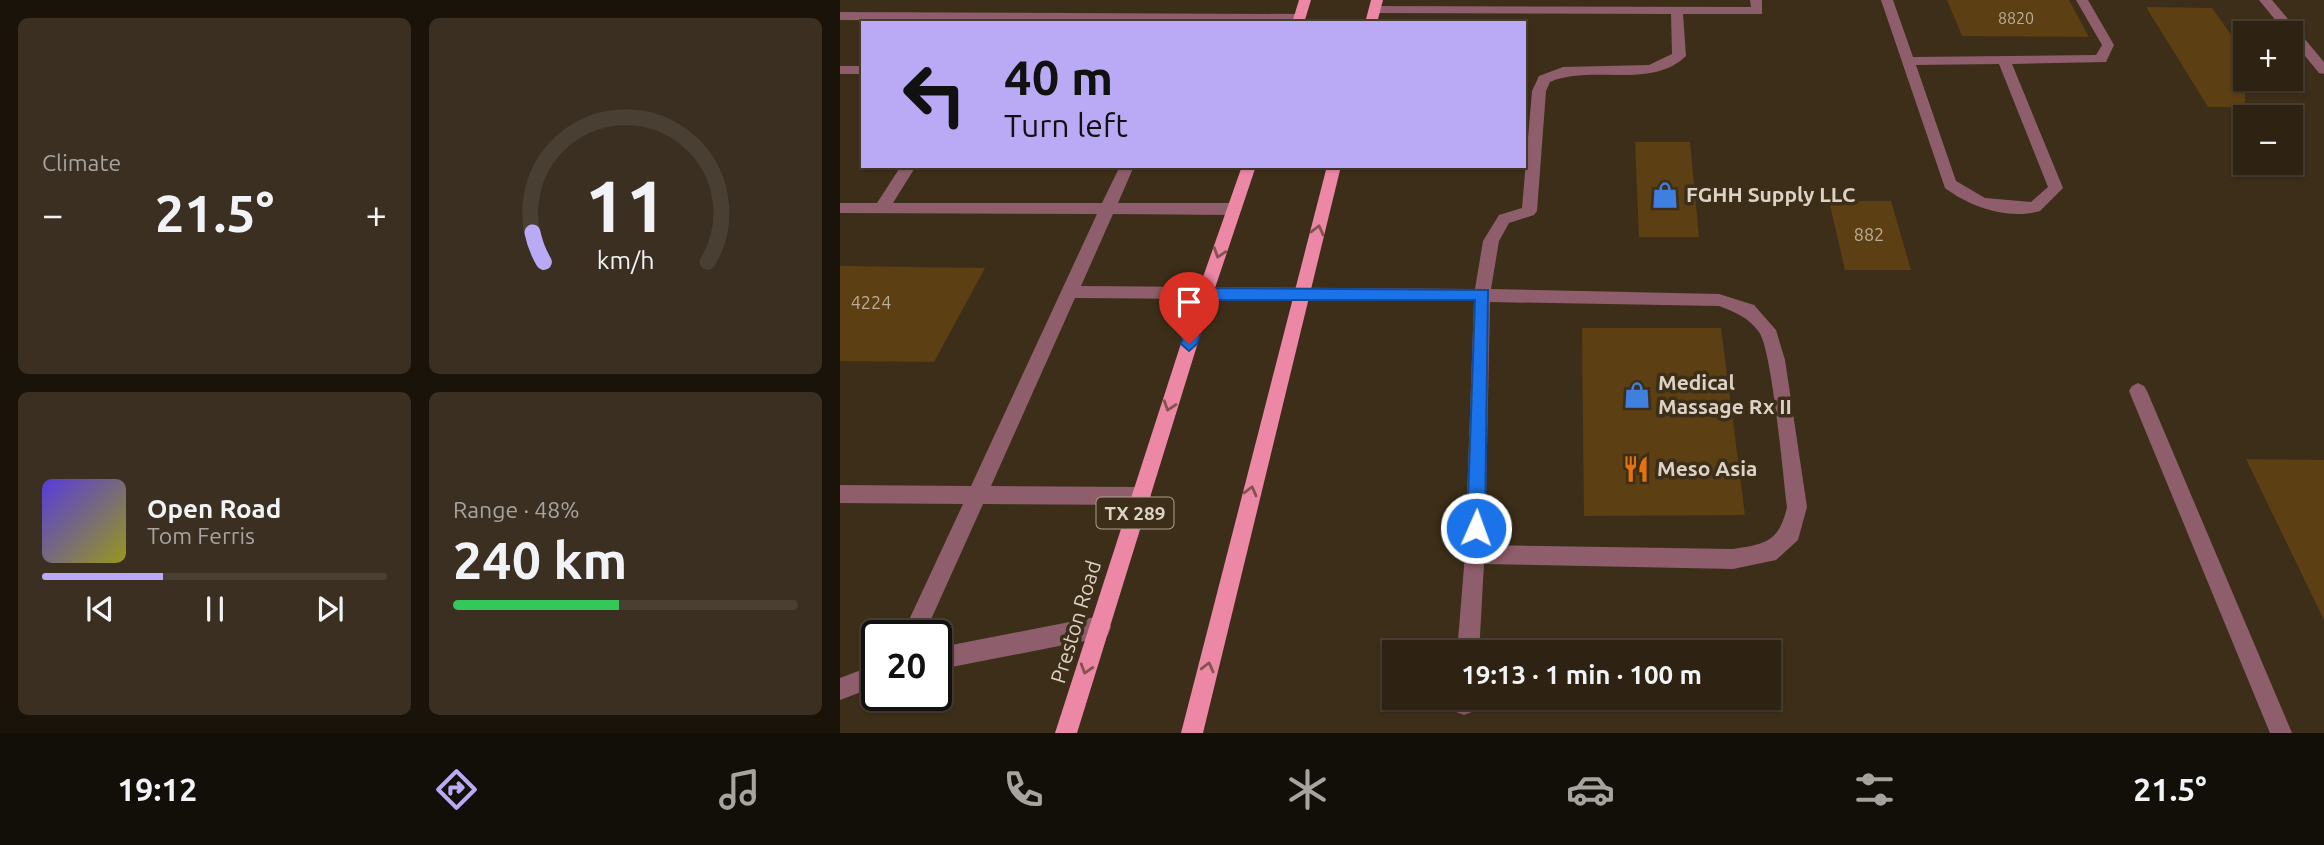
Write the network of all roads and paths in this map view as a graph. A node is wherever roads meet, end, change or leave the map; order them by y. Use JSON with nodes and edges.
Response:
{"nodes":[{"id":1,"x":1306,"y":0,"type":"edge"},
{"id":2,"x":1887,"y":0,"type":"edge"},
{"id":3,"x":2082,"y":0,"type":"edge"},
{"id":4,"x":2265,"y":0,"type":"edge"},
{"id":5,"x":1376,"y":5,"type":"edge"},
{"id":6,"x":1757,"y":5,"type":"edge"},
{"id":7,"x":1677,"y":10,"type":"junction"},
{"id":8,"x":840,"y":16,"type":"edge"},
{"id":9,"x":1007,"y":20,"type":"edge"},
{"id":10,"x":1193,"y":20,"type":"edge"},
{"id":11,"x":1298,"y":21,"type":"edge"},
{"id":12,"x":1908,"y":61,"type":"junction"},
{"id":13,"x":2004,"y":61,"type":"junction"},
{"id":14,"x":840,"y":70,"type":"edge"},
{"id":15,"x":861,"y":70,"type":"edge"},
{"id":16,"x":2324,"y":70,"type":"edge"},
{"id":17,"x":908,"y":168,"type":"edge"},
{"id":18,"x":1126,"y":168,"type":"edge"},
{"id":19,"x":1248,"y":168,"type":"edge"},
{"id":20,"x":1333,"y":168,"type":"edge"},
{"id":21,"x":840,"y":208,"type":"edge"},
{"id":22,"x":881,"y":209,"type":"junction"},
{"id":23,"x":1107,"y":209,"type":"junction"},
{"id":24,"x":1234,"y":209,"type":"junction"},
{"id":25,"x":1069,"y":292,"type":"junction"},
{"id":26,"x":1205,"y":294,"type":"junction"},
{"id":27,"x":1301,"y":295,"type":"junction"},
{"id":28,"x":1482,"y":295,"type":"junction"},
{"id":29,"x":2138,"y":391,"type":"dead end"},
{"id":30,"x":840,"y":494,"type":"edge"},
{"id":31,"x":977,"y":495,"type":"junction"},
{"id":32,"x":1141,"y":496,"type":"junction"},
{"id":33,"x":1475,"y":554,"type":"junction"},
{"id":34,"x":920,"y":620,"type":"edge"},
{"id":35,"x":1100,"y":627,"type":"junction"},
{"id":36,"x":1469,"y":640,"type":"edge"},
{"id":37,"x":952,"y":656,"type":"edge"},
{"id":38,"x":861,"y":681,"type":"edge"},
{"id":39,"x":840,"y":689,"type":"edge"},
{"id":40,"x":1066,"y":733,"type":"edge"},
{"id":41,"x":1192,"y":733,"type":"edge"},
{"id":42,"x":2281,"y":733,"type":"edge"}],
"edges":[{"from":1,"to":11,"type":"main road"},
{"from":2,"to":12,"type":"street"},
{"from":3,"to":13,"type":"street"},
{"from":4,"to":16,"type":"street"},
{"from":5,"to":7,"type":"street"},
{"from":6,"to":7,"type":"street"},
{"from":7,"to":28,"type":"street"},
{"from":8,"to":9,"type":"street"},
{"from":9,"to":10,"type":"street"},
{"from":10,"to":11,"type":"street"},
{"from":12,"to":13,"type":"street"},
{"from":12,"to":13,"type":"street"},
{"from":14,"to":15,"type":"street"},
{"from":17,"to":22,"type":"street"},
{"from":18,"to":23,"type":"street"},
{"from":19,"to":24,"type":"main road","name":"Preston Road","number":"TX 289"},
{"from":27,"to":20,"type":"main road","one_way":true},
{"from":21,"to":22,"type":"street"},
{"from":22,"to":23,"type":"street"},
{"from":23,"to":24,"type":"street"},
{"from":23,"to":25,"type":"street"},
{"from":24,"to":26,"type":"main road","name":"Preston Road","number":"TX 289","one_way":true},
{"from":25,"to":26,"type":"street"},
{"from":25,"to":31,"type":"street"},
{"from":26,"to":27,"type":"street"},
{"from":26,"to":32,"type":"main road","name":"Preston Road","number":"TX 289","one_way":true},
{"from":27,"to":28,"type":"street"},
{"from":41,"to":27,"type":"main road","one_way":true},
{"from":28,"to":33,"type":"street"},
{"from":28,"to":33,"type":"street"},
{"from":29,"to":42,"type":"street"},
{"from":30,"to":31,"type":"street"},
{"from":31,"to":32,"type":"street"},
{"from":31,"to":34,"type":"street"},
{"from":32,"to":35,"type":"main road","name":"Preston Road","number":"TX 289"},
{"from":33,"to":36,"type":"street"},
{"from":35,"to":37,"type":"street"},
{"from":35,"to":40,"type":"main road","name":"Preston Road","number":"TX 289","one_way":true},
{"from":38,"to":39,"type":"street"}]}
